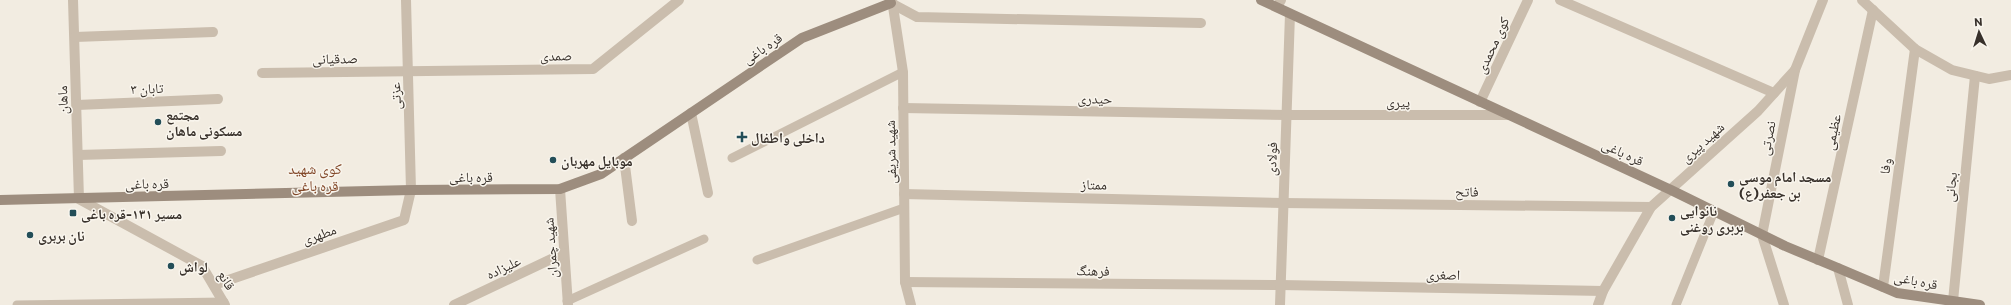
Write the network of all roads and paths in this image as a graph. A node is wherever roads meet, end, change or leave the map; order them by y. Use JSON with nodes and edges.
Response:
{"nodes":[{"id":1,"x":74,"y":0,"type":"edge"},
{"id":2,"x":406,"y":0,"type":"edge"},
{"id":3,"x":679,"y":0,"type":"edge"},
{"id":4,"x":1262,"y":0,"type":"edge"},
{"id":5,"x":1528,"y":0,"type":"edge"},
{"id":6,"x":1560,"y":0,"type":"edge"},
{"id":7,"x":1823,"y":0,"type":"edge"},
{"id":8,"x":1862,"y":0,"type":"edge"},
{"id":9,"x":891,"y":1,"type":"edge"},
{"id":10,"x":1279,"y":4,"type":"edge"},
{"id":11,"x":1873,"y":10,"type":"junction"},
{"id":12,"x":1290,"y":14,"type":"junction"},
{"id":13,"x":1200,"y":23,"type":"dead end"},
{"id":14,"x":213,"y":32,"type":"dead end"},
{"id":15,"x":74,"y":37,"type":"junction"},
{"id":16,"x":1915,"y":49,"type":"junction"},
{"id":17,"x":1795,"y":70,"type":"junction"},
{"id":18,"x":408,"y":71,"type":"junction"},
{"id":19,"x":903,"y":72,"type":"junction"},
{"id":20,"x":262,"y":73,"type":"dead end"},
{"id":21,"x":2011,"y":75,"type":"edge"},
{"id":22,"x":1975,"y":76,"type":"junction"},
{"id":23,"x":1774,"y":93,"type":"junction"},
{"id":24,"x":218,"y":99,"type":"dead end"},
{"id":25,"x":1480,"y":102,"type":"junction"},
{"id":26,"x":77,"y":105,"type":"junction"},
{"id":27,"x":903,"y":108,"type":"junction"},
{"id":28,"x":691,"y":113,"type":"junction"},
{"id":29,"x":1287,"y":115,"type":"junction"},
{"id":30,"x":1509,"y":115,"type":"junction"},
{"id":31,"x":221,"y":151,"type":"dead end"},
{"id":32,"x":78,"y":155,"type":"junction"},
{"id":33,"x":624,"y":158,"type":"junction"},
{"id":34,"x":732,"y":158,"type":"dead end"},
{"id":35,"x":560,"y":189,"type":"junction"},
{"id":36,"x":411,"y":190,"type":"junction"},
{"id":37,"x":1671,"y":190,"type":"junction"},
{"id":38,"x":708,"y":193,"type":"dead end"},
{"id":39,"x":904,"y":194,"type":"junction"},
{"id":40,"x":79,"y":199,"type":"junction"},
{"id":41,"x":0,"y":200,"type":"edge"},
{"id":42,"x":1283,"y":203,"type":"junction"},
{"id":43,"x":1651,"y":207,"type":"junction"},
{"id":44,"x":904,"y":208,"type":"junction"},
{"id":45,"x":1714,"y":211,"type":"junction"},
{"id":46,"x":632,"y":222,"type":"dead end"},
{"id":47,"x":1762,"y":235,"type":"junction"},
{"id":48,"x":704,"y":239,"type":"dead end"},
{"id":49,"x":564,"y":253,"type":"junction"},
{"id":50,"x":757,"y":260,"type":"dead end"},
{"id":51,"x":1818,"y":260,"type":"junction"},
{"id":52,"x":1838,"y":268,"type":"junction"},
{"id":53,"x":905,"y":282,"type":"junction"},
{"id":54,"x":214,"y":285,"type":"junction"},
{"id":55,"x":1281,"y":285,"type":"junction"},
{"id":56,"x":1883,"y":287,"type":"junction"},
{"id":57,"x":1603,"y":291,"type":"junction"},
{"id":58,"x":1953,"y":301,"type":"junction"},
{"id":59,"x":225,"y":303,"type":"edge"},
{"id":60,"x":568,"y":303,"type":"edge"},
{"id":61,"x":17,"y":305,"type":"edge"},
{"id":62,"x":454,"y":305,"type":"edge"},
{"id":63,"x":911,"y":305,"type":"edge"},
{"id":64,"x":1280,"y":305,"type":"edge"},
{"id":65,"x":1598,"y":305,"type":"edge"},
{"id":66,"x":1676,"y":305,"type":"edge"},
{"id":67,"x":1784,"y":305,"type":"edge"},
{"id":68,"x":1848,"y":305,"type":"edge"},
{"id":69,"x":1980,"y":305,"type":"edge"}],
"edges":[{"from":1,"to":15,"type":"street","name":"ماهان"},
{"from":2,"to":18,"type":"street","name":"عزتی"},
{"from":3,"to":18,"type":"street","name":"صمدی"},
{"from":4,"to":10,"type":"main road","name":"قره باغی"},
{"from":5,"to":25,"type":"street","name":"کوی محمدی"},
{"from":6,"to":23,"type":"street"},
{"from":7,"to":17,"type":"street","name":"شهید پیری"},
{"from":8,"to":11,"type":"street"},
{"from":9,"to":13,"type":"street"},
{"from":9,"to":19,"type":"street","name":"شهید شریفى"},
{"from":9,"to":28,"type":"main road","name":"قره باغی"},
{"from":10,"to":12,"type":"main road","name":"قره باغی"},
{"from":11,"to":16,"type":"street"},
{"from":11,"to":51,"type":"street","name":"عظیمی"},
{"from":12,"to":25,"type":"main road","name":"قره باغی"},
{"from":12,"to":29,"type":"street","name":"فولادی"},
{"from":14,"to":15,"type":"street"},
{"from":15,"to":26,"type":"street","name":"ماهان"},
{"from":16,"to":22,"type":"street"},
{"from":16,"to":56,"type":"street","name":"وفا"},
{"from":17,"to":23,"type":"street","name":"شهید پیری"},
{"from":17,"to":47,"type":"street","name":"نصرتی"},
{"from":18,"to":20,"type":"street","name":"صدقیانی"},
{"from":18,"to":36,"type":"street","name":"عزتی"},
{"from":19,"to":27,"type":"street","name":"شهید شریفى"},
{"from":19,"to":34,"type":"lane"},
{"from":21,"to":22,"type":"street"},
{"from":22,"to":58,"type":"street","name":"بجانی"},
{"from":23,"to":37,"type":"street","name":"شهید پیری"},
{"from":24,"to":26,"type":"street","name":"تابان ۳"},
{"from":25,"to":30,"type":"main road","name":"قره باغی"},
{"from":26,"to":32,"type":"street","name":"ماهان"},
{"from":27,"to":29,"type":"street","name":"حیدری"},
{"from":27,"to":39,"type":"street","name":"شهید شریفى"},
{"from":28,"to":33,"type":"main road","name":"قره باغی"},
{"from":28,"to":38,"type":"street"},
{"from":29,"to":30,"type":"street","name":"پیری"},
{"from":29,"to":42,"type":"street","name":"فولادی"},
{"from":30,"to":37,"type":"main road","name":"قره باغی"},
{"from":31,"to":32,"type":"street"},
{"from":32,"to":40,"type":"street","name":"ماهان"},
{"from":33,"to":35,"type":"main road","name":"قره باغی"},
{"from":33,"to":46,"type":"street"},
{"from":35,"to":36,"type":"main road","name":"قره باغی"},
{"from":35,"to":49,"type":"street","name":"شهید چمران"},
{"from":36,"to":40,"type":"main road","name":"قره باغی"},
{"from":36,"to":54,"type":"street","name":"مطهری"},
{"from":37,"to":43,"type":"street","name":"شهید پیری"},
{"from":37,"to":45,"type":"main road","name":"قره باغی"},
{"from":39,"to":42,"type":"street","name":"ممتاز"},
{"from":39,"to":44,"type":"street","name":"شهید شریفى"},
{"from":40,"to":41,"type":"main road","name":"قره باغی"},
{"from":40,"to":54,"type":"street","name":"قانع"},
{"from":42,"to":43,"type":"street","name":"فاتح"},
{"from":42,"to":55,"type":"street","name":"فولادی"},
{"from":43,"to":57,"type":"street","name":"شهید پیری"},
{"from":44,"to":50,"type":"lane"},
{"from":44,"to":53,"type":"street","name":"شهید شریفى"},
{"from":45,"to":47,"type":"main road","name":"قره باغی"},
{"from":45,"to":66,"type":"lane"},
{"from":47,"to":51,"type":"main road","name":"قره باغی"},
{"from":47,"to":67,"type":"street"},
{"from":48,"to":60,"type":"lane"},
{"from":49,"to":60,"type":"street","name":"شهید چمران"},
{"from":49,"to":62,"type":"street","name":"علیزاده"},
{"from":51,"to":52,"type":"main road","name":"قره باغی"},
{"from":52,"to":56,"type":"main road","name":"قره باغی"},
{"from":52,"to":68,"type":"street"},
{"from":53,"to":55,"type":"street","name":"فرهنگ"},
{"from":53,"to":63,"type":"street","name":"شهید شریفى"},
{"from":54,"to":59,"type":"street","name":"قانع"},
{"from":55,"to":57,"type":"street","name":"اصغری"},
{"from":55,"to":64,"type":"street","name":"فولادی"},
{"from":56,"to":58,"type":"main road","name":"قره باغی"},
{"from":57,"to":65,"type":"street","name":"شهید پیری"},
{"from":58,"to":69,"type":"main road","name":"قره باغی"},
{"from":59,"to":61,"type":"lane"}]}
